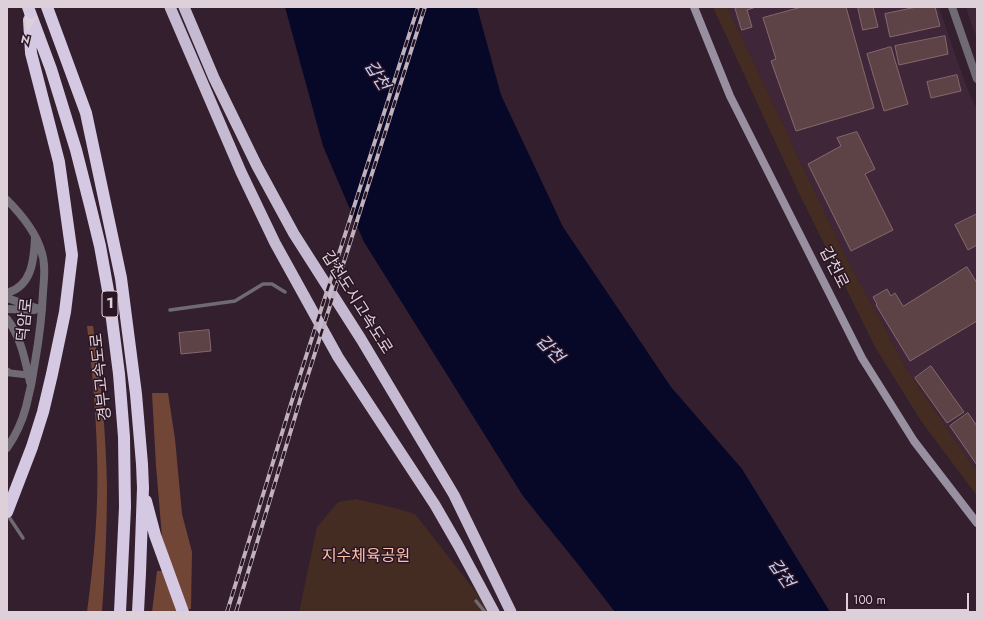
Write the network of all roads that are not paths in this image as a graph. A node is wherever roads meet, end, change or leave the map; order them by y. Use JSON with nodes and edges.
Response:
{"nodes":[{"id":1,"x":28,"y":7,"type":"edge"},
{"id":2,"x":47,"y":7,"type":"edge"},
{"id":3,"x":170,"y":7,"type":"edge"},
{"id":4,"x":184,"y":7,"type":"edge"},
{"id":5,"x":694,"y":7,"type":"edge"},
{"id":6,"x":952,"y":7,"type":"edge"},
{"id":7,"x":977,"y":79,"type":"edge"},
{"id":8,"x":7,"y":200,"type":"edge"},
{"id":9,"x":35,"y":235,"type":"junction"},
{"id":10,"x":285,"y":292,"type":"dead end"},
{"id":11,"x":7,"y":293,"type":"edge"},
{"id":12,"x":7,"y":298,"type":"edge"},
{"id":13,"x":7,"y":309,"type":"edge"},
{"id":14,"x":42,"y":310,"type":"junction"},
{"id":15,"x":170,"y":310,"type":"dead end"},
{"id":16,"x":7,"y":319,"type":"edge"},
{"id":17,"x":7,"y":371,"type":"edge"},
{"id":18,"x":28,"y":375,"type":"junction"},
{"id":19,"x":31,"y":387,"type":"junction"},
{"id":20,"x":7,"y":448,"type":"edge"},
{"id":21,"x":143,"y":488,"type":"junction"},
{"id":22,"x":7,"y":513,"type":"edge"},
{"id":23,"x":977,"y":524,"type":"edge"},
{"id":24,"x":23,"y":538,"type":"dead end"},
{"id":25,"x":476,"y":601,"type":"dead end"},
{"id":26,"x":120,"y":612,"type":"edge"},
{"id":27,"x":138,"y":612,"type":"edge"},
{"id":28,"x":183,"y":612,"type":"edge"},
{"id":29,"x":485,"y":612,"type":"edge"},
{"id":30,"x":494,"y":612,"type":"edge"},
{"id":31,"x":511,"y":612,"type":"edge"}],
"edges":[{"from":1,"to":22,"type":"highway"},
{"from":1,"to":26,"type":"highway","name":"경부고속도로","number":"1"},
{"from":2,"to":21,"type":"highway","name":"경부고속도로","number":"1"},
{"from":3,"to":30,"type":"highway"},
{"from":4,"to":31,"type":"highway","name":"갑천도시고속도로"},
{"from":5,"to":23,"type":"main road","name":"갑천로"},
{"from":6,"to":7,"type":"street"},
{"from":8,"to":9,"type":"street","name":"덕암로"},
{"from":9,"to":11,"type":"street"},
{"from":9,"to":14,"type":"street","name":"덕암로"},
{"from":10,"to":15,"type":"lane"},
{"from":12,"to":14,"type":"street"},
{"from":13,"to":14,"type":"street"},
{"from":14,"to":19,"type":"street","name":"덕암로"},
{"from":16,"to":18,"type":"street"},
{"from":17,"to":18,"type":"street"},
{"from":18,"to":19,"type":"street"},
{"from":19,"to":20,"type":"street","name":"덕암로"},
{"from":21,"to":27,"type":"highway","name":"경부고속도로","number":"1"},
{"from":21,"to":28,"type":"highway"},
{"from":22,"to":24,"type":"lane"},
{"from":25,"to":29,"type":"lane"}]}
